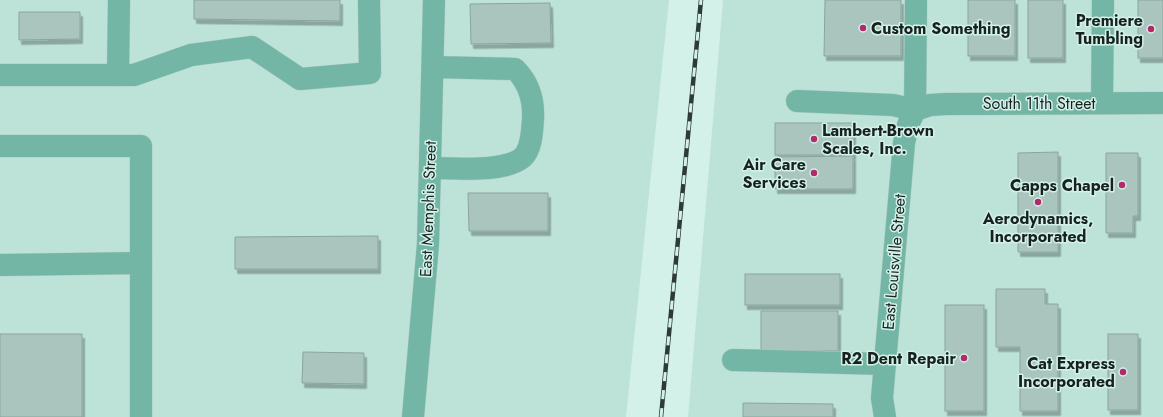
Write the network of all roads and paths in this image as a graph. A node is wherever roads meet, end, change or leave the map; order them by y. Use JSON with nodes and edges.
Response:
{"nodes":[{"id":1,"x":119,"y":0,"type":"edge"},
{"id":2,"x":369,"y":0,"type":"edge"},
{"id":3,"x":434,"y":0,"type":"edge"},
{"id":4,"x":916,"y":0,"type":"edge"},
{"id":5,"x":1103,"y":0,"type":"edge"},
{"id":6,"x":433,"y":67,"type":"junction"},
{"id":7,"x":0,"y":75,"type":"edge"},
{"id":8,"x":118,"y":75,"type":"junction"},
{"id":9,"x":797,"y":101,"type":"dead end"},
{"id":10,"x":1102,"y":103,"type":"junction"},
{"id":11,"x":1163,"y":103,"type":"edge"},
{"id":12,"x":915,"y":110,"type":"junction"},
{"id":13,"x":0,"y":146,"type":"edge"},
{"id":14,"x":430,"y":168,"type":"junction"},
{"id":15,"x":141,"y":263,"type":"junction"},
{"id":16,"x":0,"y":265,"type":"edge"},
{"id":17,"x":733,"y":360,"type":"dead end"},
{"id":18,"x":885,"y":364,"type":"junction"},
{"id":19,"x":141,"y":417,"type":"edge"},
{"id":20,"x":413,"y":417,"type":"edge"},
{"id":21,"x":885,"y":417,"type":"edge"}],
"edges":[{"from":1,"to":8,"type":"street"},
{"from":2,"to":8,"type":"street"},
{"from":3,"to":6,"type":"street","name":"East Memphis Street"},
{"from":4,"to":12,"type":"street"},
{"from":5,"to":10,"type":"street"},
{"from":6,"to":14,"type":"street","name":"East Memphis Street"},
{"from":6,"to":14,"type":"street"},
{"from":7,"to":8,"type":"street"},
{"from":9,"to":12,"type":"street"},
{"from":10,"to":11,"type":"street","name":"South 11th Street"},
{"from":10,"to":12,"type":"street","name":"South 11th Street"},
{"from":12,"to":18,"type":"street","name":"East Louisville Street"},
{"from":13,"to":15,"type":"street"},
{"from":14,"to":20,"type":"street","name":"East Memphis Street"},
{"from":15,"to":16,"type":"street"},
{"from":15,"to":19,"type":"street"},
{"from":17,"to":18,"type":"street"},
{"from":18,"to":21,"type":"street","name":"East Louisville Street"}]}
